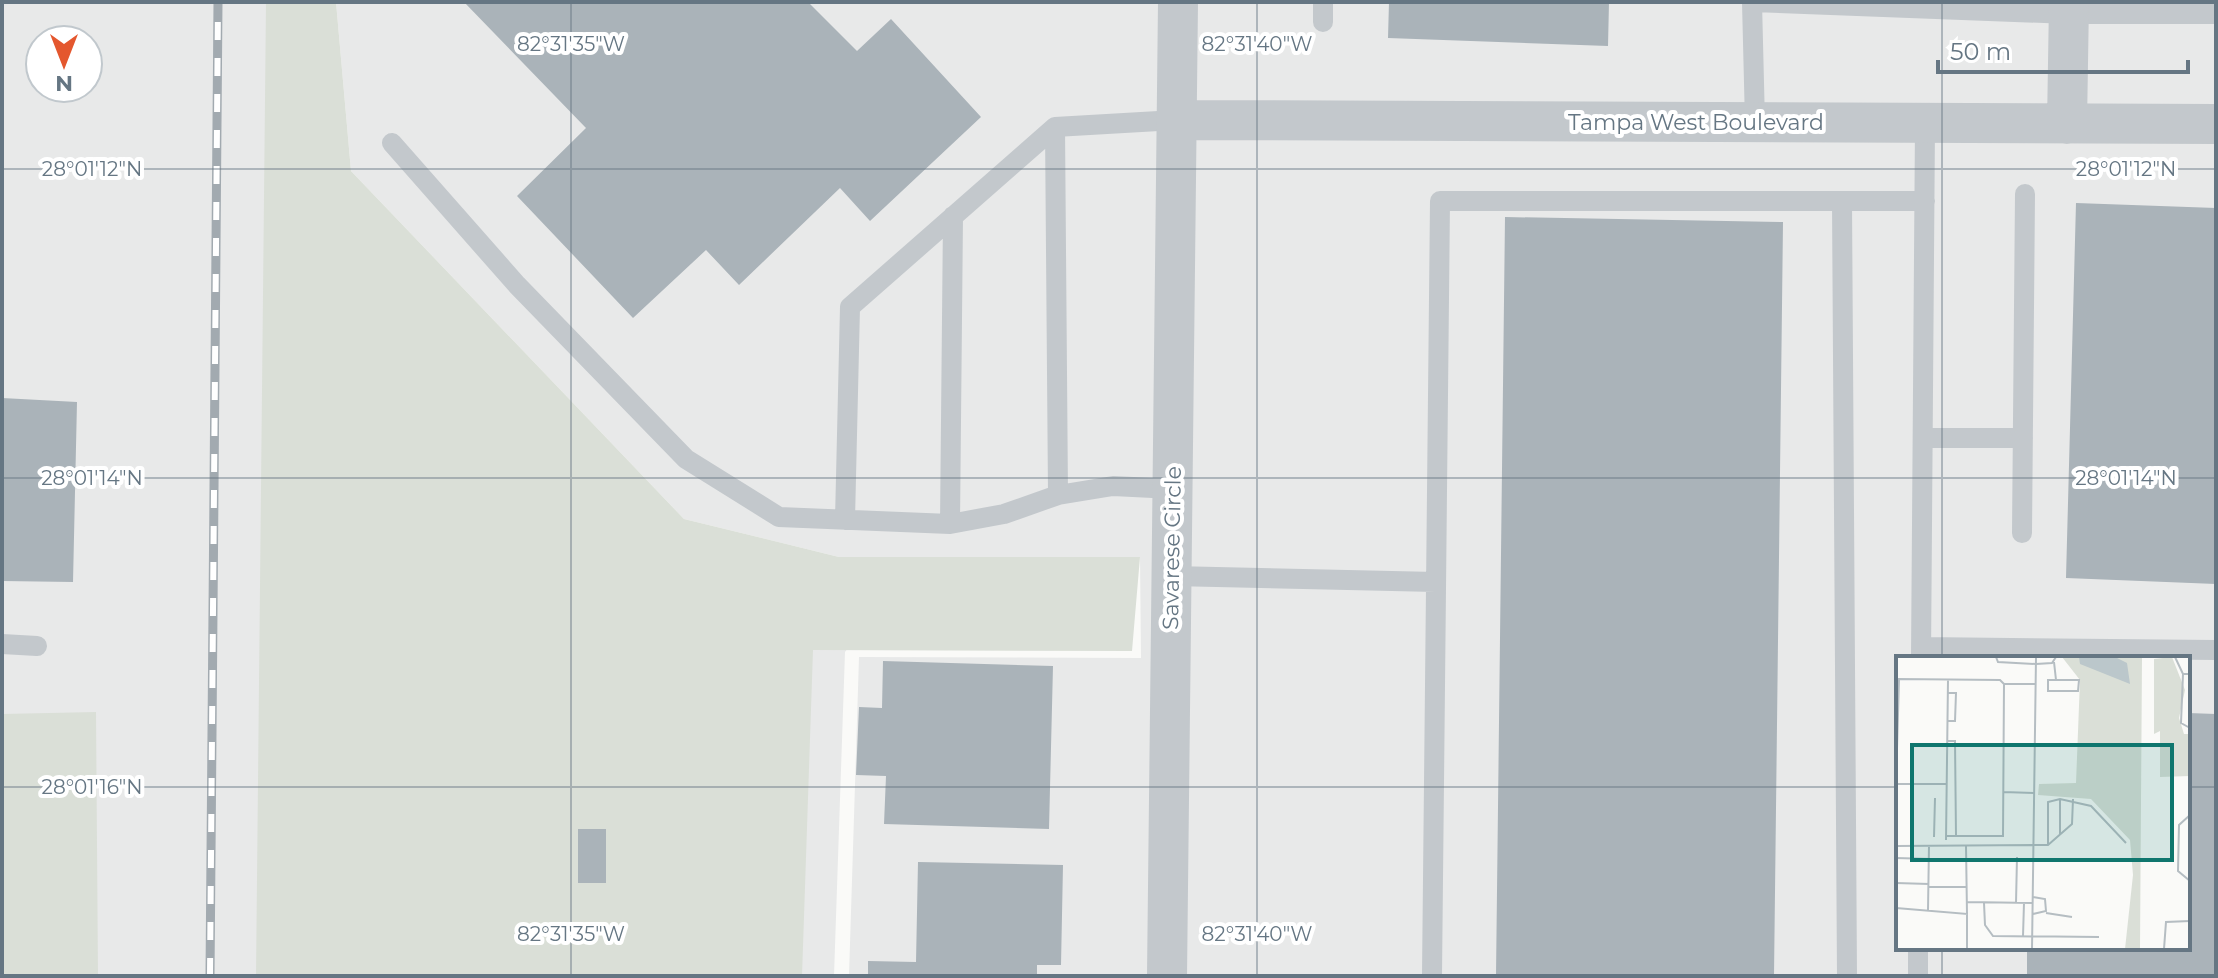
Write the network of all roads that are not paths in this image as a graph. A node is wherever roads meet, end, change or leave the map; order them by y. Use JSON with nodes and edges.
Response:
{"nodes":[{"id":1,"x":1178,"y":2,"type":"edge"},
{"id":2,"x":1753,"y":2,"type":"edge"},
{"id":3,"x":2069,"y":8,"type":"edge"},
{"id":4,"x":2216,"y":14,"type":"edge"},
{"id":5,"x":1176,"y":120,"type":"junction"},
{"id":6,"x":1755,"y":123,"type":"junction"},
{"id":7,"x":1925,"y":124,"type":"junction"},
{"id":8,"x":2067,"y":124,"type":"junction"},
{"id":9,"x":2216,"y":124,"type":"edge"},
{"id":10,"x":1055,"y":127,"type":"junction"},
{"id":11,"x":392,"y":143,"type":"dead end"},
{"id":12,"x":2025,"y":194,"type":"dead end"},
{"id":13,"x":1842,"y":201,"type":"junction"},
{"id":14,"x":1925,"y":201,"type":"junction"},
{"id":15,"x":953,"y":216,"type":"junction"},
{"id":16,"x":1923,"y":438,"type":"junction"},
{"id":17,"x":2023,"y":438,"type":"junction"},
{"id":18,"x":1173,"y":489,"type":"junction"},
{"id":19,"x":1058,"y":495,"type":"junction"},
{"id":20,"x":845,"y":520,"type":"junction"},
{"id":21,"x":950,"y":524,"type":"junction"},
{"id":22,"x":2022,"y":533,"type":"dead end"},
{"id":23,"x":1172,"y":576,"type":"junction"},
{"id":24,"x":1436,"y":582,"type":"junction"},
{"id":25,"x":2,"y":644,"type":"edge"},
{"id":26,"x":37,"y":646,"type":"dead end"},
{"id":27,"x":2216,"y":650,"type":"edge"},
{"id":28,"x":1921,"y":652,"type":"edge"},
{"id":29,"x":1918,"y":950,"type":"edge"},
{"id":30,"x":1167,"y":976,"type":"edge"},
{"id":31,"x":1432,"y":976,"type":"edge"},
{"id":32,"x":1847,"y":976,"type":"edge"},
{"id":33,"x":1918,"y":976,"type":"edge"}],
"edges":[{"from":1,"to":5,"type":"street","name":"Savarese Circle"},
{"from":2,"to":3,"type":"lane"},
{"from":2,"to":6,"type":"lane"},
{"from":3,"to":4,"type":"lane"},
{"from":3,"to":8,"type":"street"},
{"from":5,"to":6,"type":"street","name":"Tampa West Boulevard"},
{"from":5,"to":10,"type":"lane"},
{"from":5,"to":18,"type":"street","name":"Savarese Circle"},
{"from":6,"to":7,"type":"street","name":"Tampa West Boulevard"},
{"from":7,"to":8,"type":"street","name":"Tampa West Boulevard"},
{"from":7,"to":14,"type":"lane"},
{"from":8,"to":9,"type":"street","name":"Tampa West Boulevard"},
{"from":10,"to":15,"type":"lane"},
{"from":10,"to":19,"type":"lane"},
{"from":11,"to":20,"type":"lane"},
{"from":12,"to":17,"type":"lane"},
{"from":13,"to":14,"type":"lane"},
{"from":13,"to":24,"type":"lane"},
{"from":13,"to":32,"type":"lane"},
{"from":14,"to":16,"type":"lane"},
{"from":15,"to":20,"type":"lane"},
{"from":15,"to":21,"type":"lane"},
{"from":16,"to":17,"type":"lane"},
{"from":16,"to":28,"type":"lane"},
{"from":17,"to":22,"type":"lane"},
{"from":18,"to":19,"type":"lane"},
{"from":18,"to":23,"type":"street","name":"Savarese Circle"},
{"from":19,"to":21,"type":"lane"},
{"from":20,"to":21,"type":"lane"},
{"from":23,"to":24,"type":"lane"},
{"from":23,"to":30,"type":"street","name":"Savarese Circle"},
{"from":24,"to":31,"type":"lane"},
{"from":25,"to":26,"type":"lane"},
{"from":27,"to":28,"type":"lane"},
{"from":29,"to":33,"type":"lane"}]}
